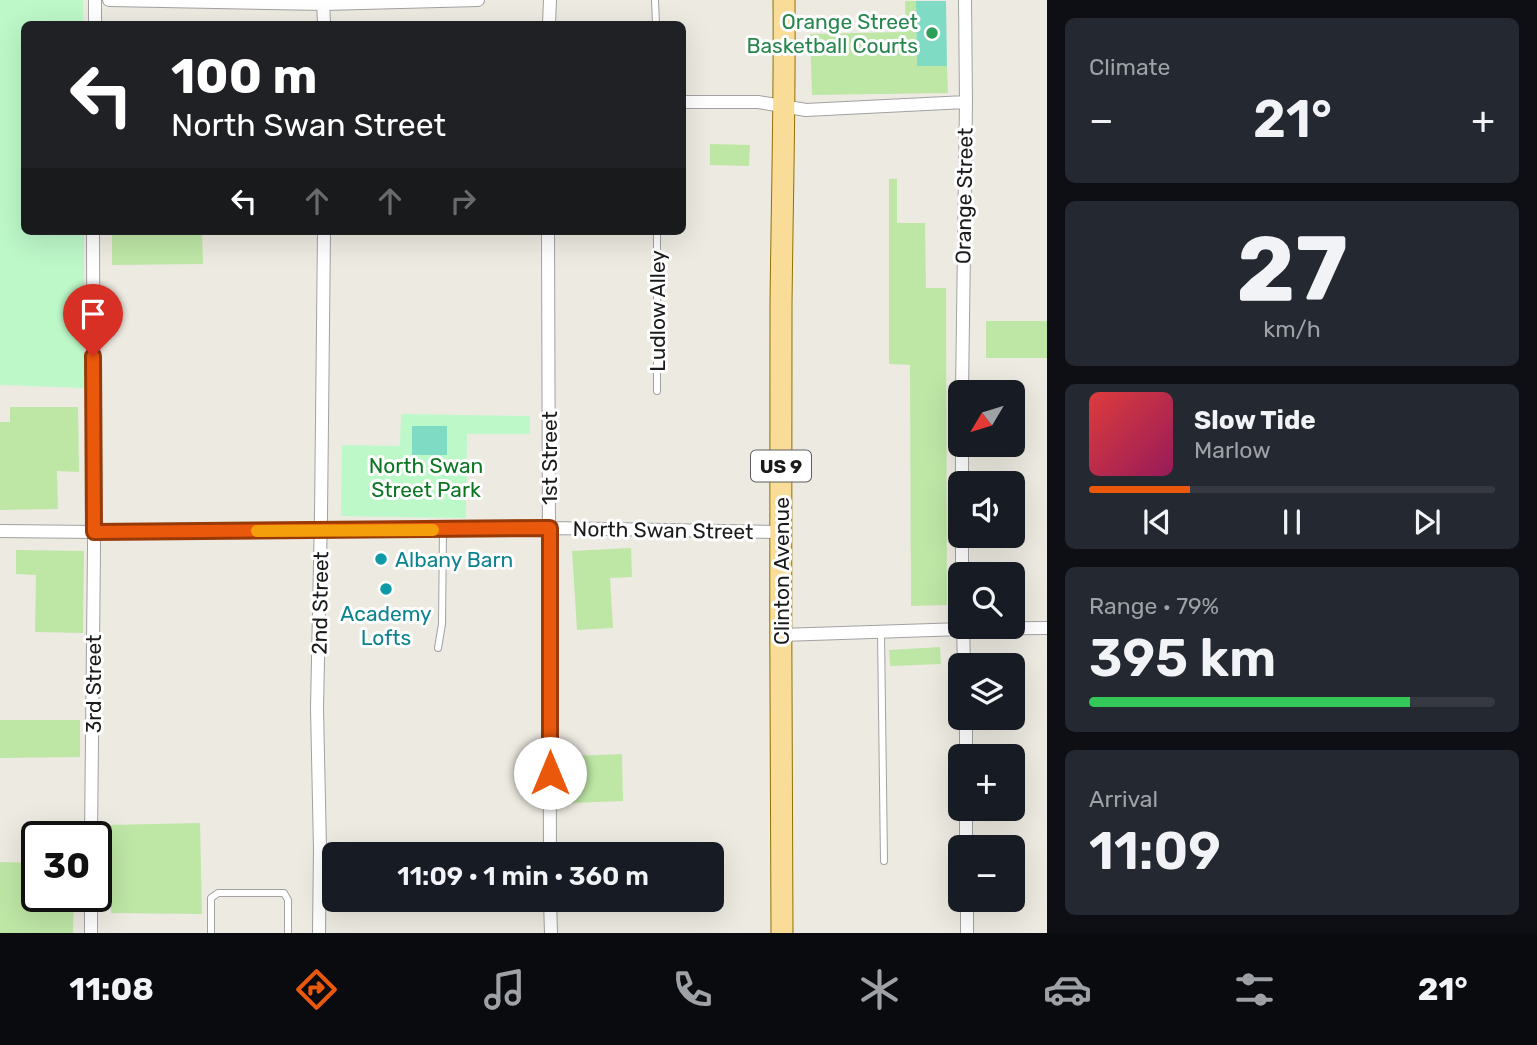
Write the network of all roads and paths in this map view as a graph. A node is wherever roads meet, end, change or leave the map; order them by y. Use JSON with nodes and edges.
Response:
{"nodes":[{"id":1,"x":95,"y":0,"type":"edge"},
{"id":2,"x":109,"y":0,"type":"edge"},
{"id":3,"x":478,"y":0,"type":"edge"},
{"id":4,"x":550,"y":0,"type":"edge"},
{"id":5,"x":655,"y":0,"type":"edge"},
{"id":6,"x":785,"y":0,"type":"edge"},
{"id":7,"x":965,"y":0,"type":"edge"},
{"id":8,"x":324,"y":2,"type":"edge"},
{"id":9,"x":95,"y":21,"type":"edge"},
{"id":10,"x":324,"y":21,"type":"edge"},
{"id":11,"x":549,"y":21,"type":"edge"},
{"id":12,"x":656,"y":21,"type":"edge"},
{"id":13,"x":686,"y":102,"type":"edge"},
{"id":14,"x":966,"y":102,"type":"junction"},
{"id":15,"x":785,"y":106,"type":"junction"},
{"id":16,"x":93,"y":235,"type":"edge"},
{"id":17,"x":324,"y":235,"type":"edge"},
{"id":18,"x":548,"y":235,"type":"edge"},
{"id":19,"x":657,"y":235,"type":"edge"},
{"id":20,"x":962,"y":380,"type":"edge"},
{"id":21,"x":657,"y":391,"type":"dead end"},
{"id":22,"x":550,"y":528,"type":"junction"},
{"id":23,"x":321,"y":530,"type":"junction"},
{"id":24,"x":443,"y":530,"type":"junction"},
{"id":25,"x":0,"y":531,"type":"edge"},
{"id":26,"x":94,"y":532,"type":"junction"},
{"id":27,"x":780,"y":532,"type":"junction"},
{"id":28,"x":1025,"y":628,"type":"edge"},
{"id":29,"x":1047,"y":628,"type":"edge"},
{"id":30,"x":948,"y":629,"type":"edge"},
{"id":31,"x":881,"y":631,"type":"junction"},
{"id":32,"x":781,"y":635,"type":"junction"},
{"id":33,"x":438,"y":648,"type":"dead end"},
{"id":34,"x":92,"y":821,"type":"edge"},
{"id":35,"x":550,"y":842,"type":"edge"},
{"id":36,"x":884,"y":861,"type":"dead end"},
{"id":37,"x":91,"y":912,"type":"edge"},
{"id":38,"x":551,"y":912,"type":"edge"},
{"id":39,"x":967,"y":912,"type":"edge"},
{"id":40,"x":91,"y":933,"type":"edge"},
{"id":41,"x":211,"y":933,"type":"edge"},
{"id":42,"x":288,"y":933,"type":"edge"},
{"id":43,"x":319,"y":933,"type":"edge"},
{"id":44,"x":551,"y":933,"type":"edge"},
{"id":45,"x":782,"y":933,"type":"edge"},
{"id":46,"x":967,"y":933,"type":"edge"}],
"edges":[{"from":1,"to":9,"type":"street"},
{"from":2,"to":8,"type":"street"},
{"from":3,"to":8,"type":"street"},
{"from":4,"to":11,"type":"street"},
{"from":5,"to":12,"type":"lane"},
{"from":6,"to":15,"type":"main road","name":"Clinton Avenue","number":"US 9"},
{"from":7,"to":14,"type":"street","name":"Orange Street"},
{"from":8,"to":10,"type":"street"},
{"from":13,"to":15,"type":"street"},
{"from":14,"to":15,"type":"street"},
{"from":14,"to":20,"type":"street","name":"Orange Street"},
{"from":15,"to":27,"type":"main road","name":"Clinton Avenue","number":"US 9"},
{"from":16,"to":26,"type":"street","name":"3rd Street"},
{"from":17,"to":23,"type":"street","name":"2nd Street"},
{"from":18,"to":22,"type":"street","name":"1st Street"},
{"from":19,"to":21,"type":"lane","name":"Ludlow Alley"},
{"from":22,"to":24,"type":"street","name":"North Swan Street"},
{"from":22,"to":27,"type":"street","name":"North Swan Street"},
{"from":22,"to":35,"type":"street","name":"1st Street"},
{"from":23,"to":24,"type":"street","name":"North Swan Street"},
{"from":23,"to":26,"type":"street","name":"North Swan Street"},
{"from":23,"to":43,"type":"street","name":"2nd Street"},
{"from":24,"to":33,"type":"lane"},
{"from":25,"to":26,"type":"street","name":"North Swan Street"},
{"from":26,"to":34,"type":"street","name":"3rd Street"},
{"from":27,"to":32,"type":"main road","name":"Clinton Avenue","number":"US 9"},
{"from":28,"to":29,"type":"street"},
{"from":30,"to":31,"type":"street"},
{"from":31,"to":32,"type":"street"},
{"from":31,"to":36,"type":"lane"},
{"from":32,"to":45,"type":"main road","name":"Clinton Avenue","number":"US 9"},
{"from":37,"to":40,"type":"street"},
{"from":38,"to":44,"type":"street"},
{"from":39,"to":46,"type":"street"},
{"from":41,"to":42,"type":"lane"}]}
